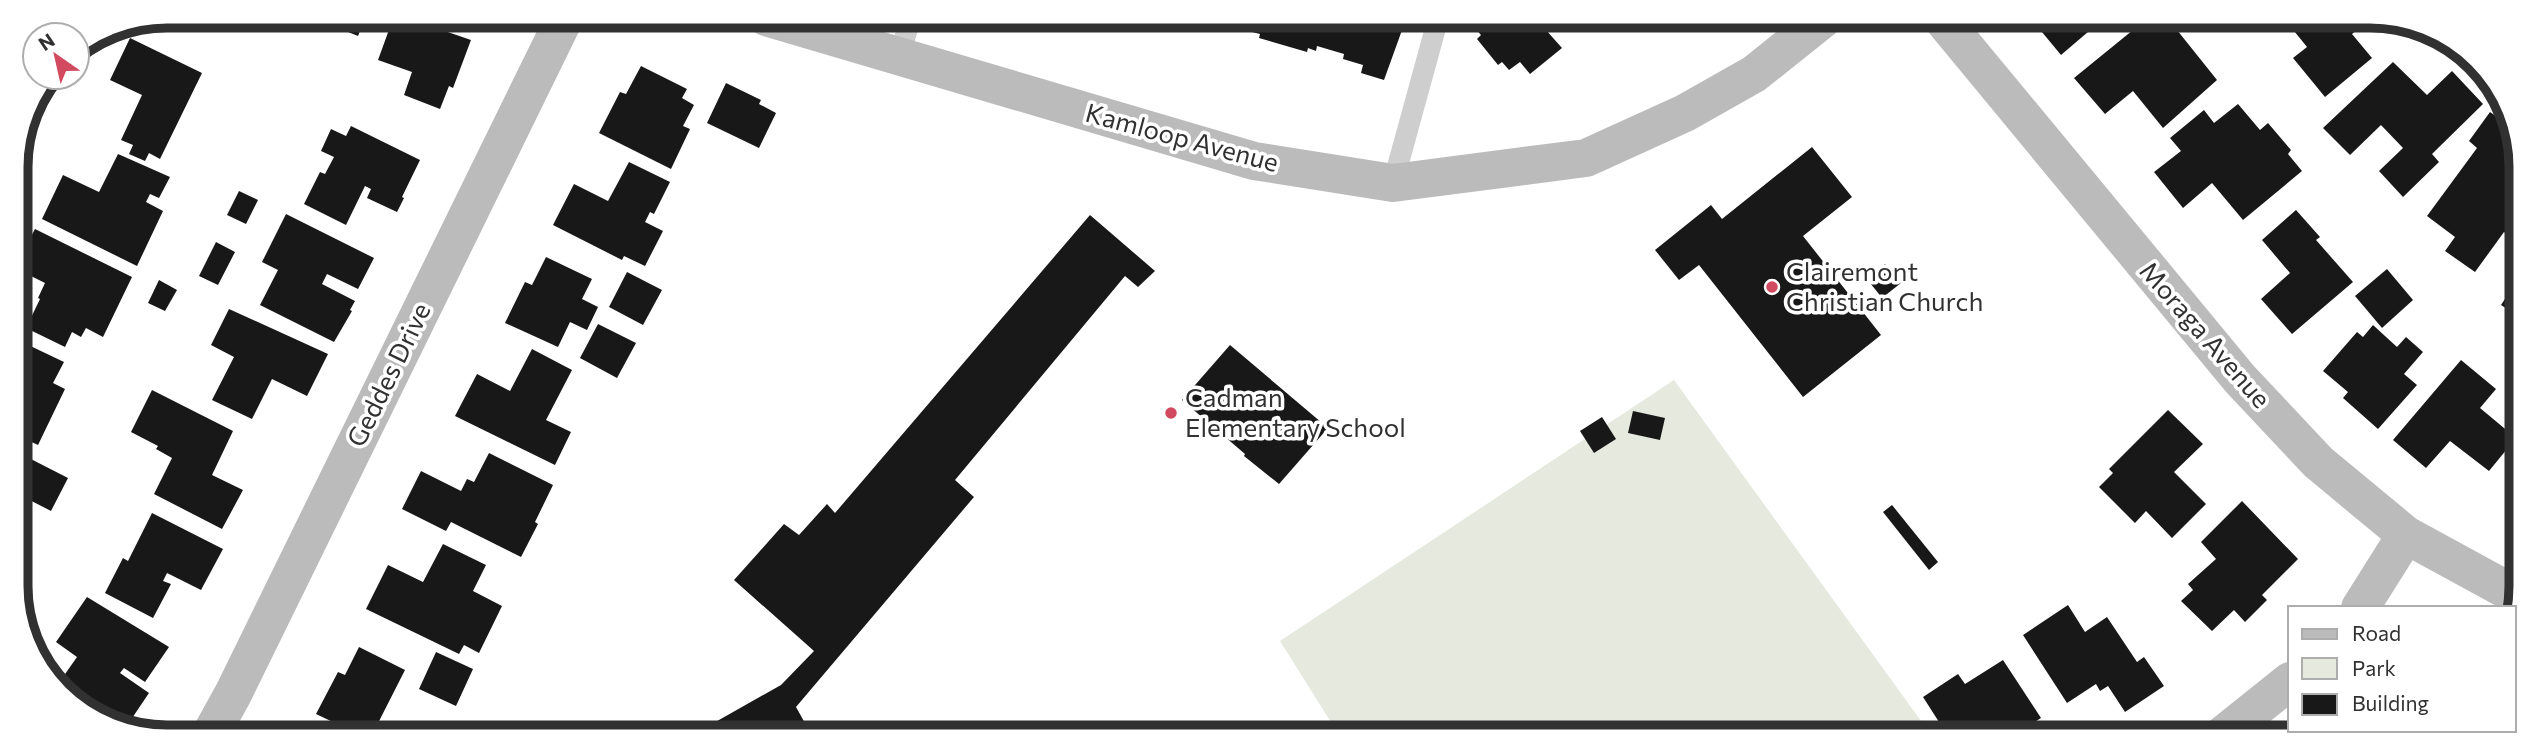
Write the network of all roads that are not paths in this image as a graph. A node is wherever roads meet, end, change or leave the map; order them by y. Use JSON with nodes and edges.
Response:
{"nodes":[{"id":1,"x":560,"y":28,"type":"edge"},
{"id":2,"x":803,"y":28,"type":"edge"},
{"id":3,"x":908,"y":28,"type":"edge"},
{"id":4,"x":1436,"y":28,"type":"edge"},
{"id":5,"x":1811,"y":28,"type":"edge"},
{"id":6,"x":1950,"y":28,"type":"edge"},
{"id":7,"x":899,"y":57,"type":"junction"},
{"id":8,"x":1393,"y":183,"type":"junction"},
{"id":9,"x":2406,"y":535,"type":"junction"},
{"id":10,"x":2509,"y":591,"type":"edge"},
{"id":11,"x":2361,"y":606,"type":"edge"},
{"id":12,"x":2288,"y":683,"type":"edge"},
{"id":13,"x":216,"y":725,"type":"edge"},
{"id":14,"x":2235,"y":725,"type":"edge"}],
"edges":[{"from":1,"to":13,"type":"street","name":"Geddes Drive"},
{"from":2,"to":7,"type":"street","name":"Kamloop Avenue"},
{"from":3,"to":7,"type":"lane"},
{"from":4,"to":8,"type":"lane"},
{"from":5,"to":8,"type":"street","name":"Kamloop Avenue"},
{"from":6,"to":9,"type":"street","name":"Moraga Avenue"},
{"from":7,"to":8,"type":"street","name":"Kamloop Avenue"},
{"from":9,"to":10,"type":"street","name":"Moraga Avenue"},
{"from":9,"to":11,"type":"street"},
{"from":12,"to":14,"type":"street"}]}
